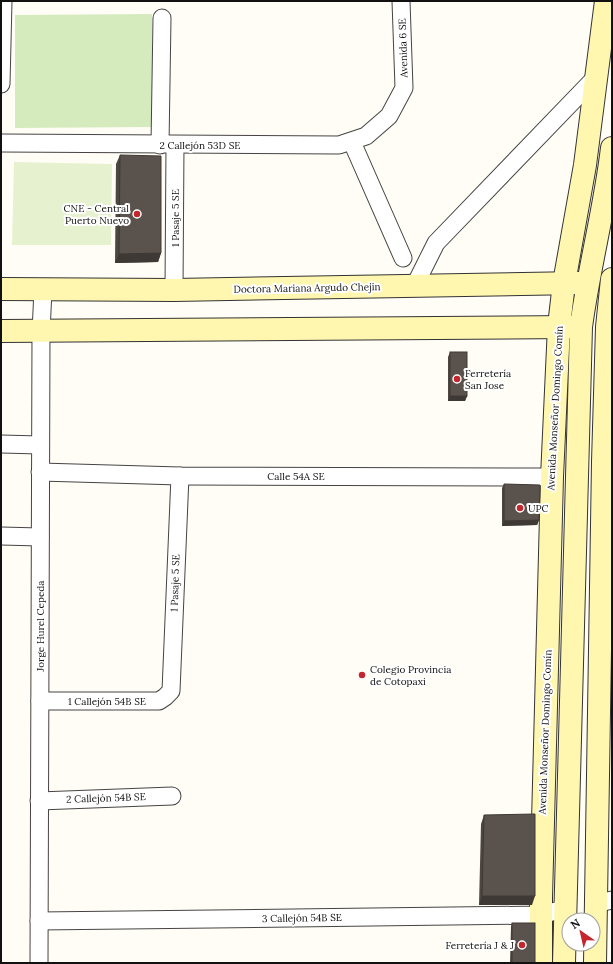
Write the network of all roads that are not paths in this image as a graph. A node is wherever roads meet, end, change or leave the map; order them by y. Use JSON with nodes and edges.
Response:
{"nodes":[{"id":1,"x":3,"y":1,"type":"edge"},
{"id":2,"x":401,"y":1,"type":"edge"},
{"id":3,"x":606,"y":1,"type":"edge"},
{"id":4,"x":162,"y":18,"type":"dead end"},
{"id":5,"x":595,"y":78,"type":"junction"},
{"id":6,"x":1,"y":84,"type":"edge"},
{"id":7,"x":389,"y":116,"type":"joint"},
{"id":8,"x":352,"y":142,"type":"junction"},
{"id":9,"x":1,"y":143,"type":"edge"},
{"id":10,"x":168,"y":145,"type":"junction"},
{"id":11,"x":612,"y":148,"type":"edge"},
{"id":12,"x":403,"y":258,"type":"dead end"},
{"id":13,"x":587,"y":282,"type":"junction"},
{"id":14,"x":612,"y":282,"type":"edge"},
{"id":15,"x":564,"y":283,"type":"junction"},
{"id":16,"x":414,"y":286,"type":"junction"},
{"id":17,"x":1,"y":290,"type":"edge"},
{"id":18,"x":43,"y":290,"type":"junction"},
{"id":19,"x":174,"y":290,"type":"junction"},
{"id":20,"x":559,"y":326,"type":"junction"},
{"id":21,"x":581,"y":327,"type":"junction"},
{"id":22,"x":609,"y":327,"type":"edge"},
{"id":23,"x":1,"y":331,"type":"edge"},
{"id":24,"x":41,"y":332,"type":"junction"},
{"id":25,"x":1,"y":444,"type":"edge"},
{"id":26,"x":40,"y":445,"type":"junction"},
{"id":27,"x":40,"y":472,"type":"junction"},
{"id":28,"x":180,"y":476,"type":"junction"},
{"id":29,"x":552,"y":477,"type":"junction"},
{"id":30,"x":1,"y":536,"type":"edge"},
{"id":31,"x":40,"y":537,"type":"junction"},
{"id":32,"x":171,"y":691,"type":"joint"},
{"id":33,"x":40,"y":701,"type":"junction"},
{"id":34,"x":172,"y":796,"type":"dead end"},
{"id":35,"x":39,"y":801,"type":"junction"},
{"id":36,"x":603,"y":902,"type":"edge"},
{"id":37,"x":564,"y":909,"type":"junction"},
{"id":38,"x":540,"y":915,"type":"junction"},
{"id":39,"x":39,"y":921,"type":"junction"},
{"id":40,"x":38,"y":963,"type":"edge"},
{"id":41,"x":541,"y":963,"type":"edge"},
{"id":42,"x":564,"y":963,"type":"edge"},
{"id":43,"x":594,"y":963,"type":"edge"}],
"edges":[{"from":1,"to":6,"type":"street"},
{"from":2,"to":7,"type":"street","name":"Avenida 6 SE"},
{"from":3,"to":5,"type":"main road","name":"Avenida Monseñor Domingo Comín"},
{"from":4,"to":10,"type":"street","name":"1 Pasaje 5 SE"},
{"from":5,"to":15,"type":"main road","name":"Avenida Monseñor Domingo Comín"},
{"from":5,"to":16,"type":"street"},
{"from":7,"to":8,"type":"street","name":"2 Callejón 53D SE"},
{"from":8,"to":10,"type":"street","name":"2 Callejón 53D SE"},
{"from":8,"to":12,"type":"street"},
{"from":9,"to":10,"type":"street","name":"2 Callejón 53D SE"},
{"from":10,"to":19,"type":"street","name":"1 Pasaje 5 SE"},
{"from":11,"to":13,"type":"main road"},
{"from":13,"to":14,"type":"main road","name":"Doctora Mariana Argudo Chejin"},
{"from":13,"to":15,"type":"main road","name":"Doctora Mariana Argudo Chejin"},
{"from":13,"to":21,"type":"main road"},
{"from":14,"to":22,"type":"main road"},
{"from":15,"to":16,"type":"main road","name":"Doctora Mariana Argudo Chejin"},
{"from":15,"to":20,"type":"main road","name":"Avenida Monseñor Domingo Comín"},
{"from":16,"to":19,"type":"main road","name":"Doctora Mariana Argudo Chejin"},
{"from":17,"to":18,"type":"main road","name":"Doctora Mariana Argudo Chejin"},
{"from":18,"to":19,"type":"main road","name":"Doctora Mariana Argudo Chejin"},
{"from":18,"to":24,"type":"street","name":"Jorge Hurel Cepeda"},
{"from":20,"to":21,"type":"main road"},
{"from":20,"to":24,"type":"main road"},
{"from":20,"to":29,"type":"main road","name":"Avenida Monseñor Domingo Comín"},
{"from":21,"to":22,"type":"main road"},
{"from":21,"to":37,"type":"main road"},
{"from":22,"to":36,"type":"main road"},
{"from":23,"to":24,"type":"main road"},
{"from":24,"to":26,"type":"street","name":"Jorge Hurel Cepeda"},
{"from":25,"to":26,"type":"street"},
{"from":26,"to":27,"type":"street","name":"Jorge Hurel Cepeda"},
{"from":27,"to":28,"type":"street","name":"Calle 54A SE"},
{"from":27,"to":31,"type":"street","name":"Jorge Hurel Cepeda"},
{"from":28,"to":29,"type":"street","name":"Calle 54A SE"},
{"from":28,"to":32,"type":"street","name":"1 Pasaje 5 SE"},
{"from":29,"to":38,"type":"main road","name":"Avenida Monseñor Domingo Comín"},
{"from":30,"to":31,"type":"street"},
{"from":31,"to":33,"type":"street","name":"Jorge Hurel Cepeda"},
{"from":32,"to":33,"type":"street","name":"1 Callejón 54B SE"},
{"from":33,"to":35,"type":"street","name":"Jorge Hurel Cepeda"},
{"from":34,"to":35,"type":"street","name":"2 Callejón 54B SE"},
{"from":35,"to":39,"type":"street","name":"Jorge Hurel Cepeda"},
{"from":36,"to":43,"type":"main road"},
{"from":37,"to":38,"type":"street","name":"3 Callejón 54B SE"},
{"from":37,"to":42,"type":"main road"},
{"from":38,"to":39,"type":"street","name":"3 Callejón 54B SE"},
{"from":38,"to":41,"type":"main road","name":"Avenida Monseñor Domingo Comín"},
{"from":39,"to":40,"type":"street","name":"Jorge Hurel Cepeda"}]}
